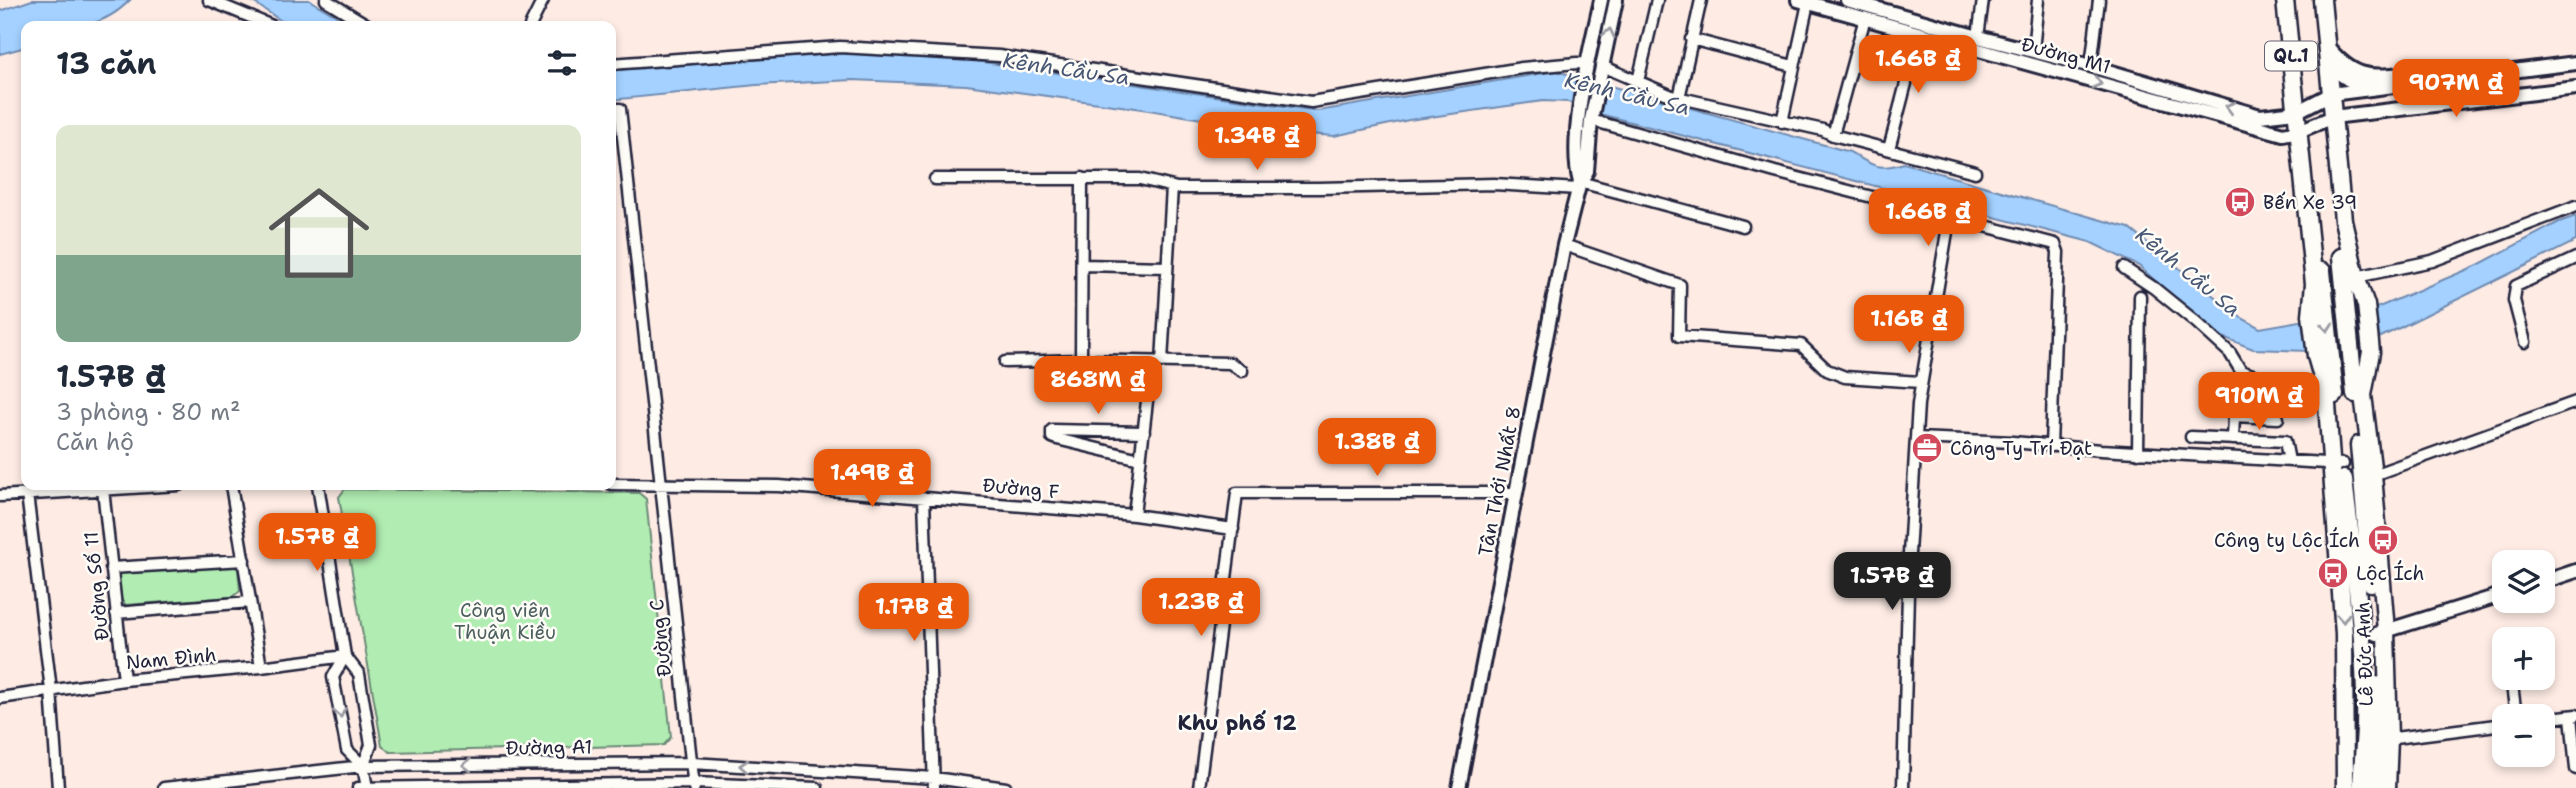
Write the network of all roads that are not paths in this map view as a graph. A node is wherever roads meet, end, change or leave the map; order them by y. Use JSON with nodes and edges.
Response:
{"nodes":[{"id":1,"x":209,"y":0,"type":"edge"},
{"id":2,"x":326,"y":0,"type":"edge"},
{"id":3,"x":543,"y":0,"type":"edge"},
{"id":4,"x":1601,"y":0,"type":"edge"},
{"id":5,"x":1616,"y":0,"type":"edge"},
{"id":6,"x":1657,"y":0,"type":"edge"},
{"id":7,"x":1701,"y":0,"type":"edge"},
{"id":8,"x":1847,"y":0,"type":"edge"},
{"id":9,"x":1983,"y":0,"type":"edge"},
{"id":10,"x":2039,"y":0,"type":"edge"},
{"id":11,"x":2099,"y":0,"type":"edge"},
{"id":12,"x":2285,"y":0,"type":"edge"},
{"id":13,"x":2295,"y":0,"type":"edge"},
{"id":14,"x":2312,"y":0,"type":"edge"},
{"id":15,"x":2322,"y":0,"type":"edge"},
{"id":16,"x":1803,"y":1,"type":"edge"},
{"id":17,"x":1864,"y":18,"type":"junction"},
{"id":18,"x":260,"y":21,"type":"edge"},
{"id":19,"x":361,"y":21,"type":"edge"},
{"id":20,"x":532,"y":21,"type":"edge"},
{"id":21,"x":1919,"y":33,"type":"junction"},
{"id":22,"x":1978,"y":37,"type":"junction"},
{"id":23,"x":1691,"y":39,"type":"junction"},
{"id":24,"x":2326,"y":45,"type":"junction"},
{"id":25,"x":2032,"y":58,"type":"junction"},
{"id":26,"x":2576,"y":63,"type":"edge"},
{"id":27,"x":616,"y":64,"type":"edge"},
{"id":28,"x":1588,"y":64,"type":"junction"},
{"id":29,"x":1602,"y":66,"type":"junction"},
{"id":30,"x":1793,"y":66,"type":"junction"},
{"id":31,"x":2091,"y":66,"type":"junction"},
{"id":32,"x":2328,"y":66,"type":"junction"},
{"id":33,"x":2539,"y":68,"type":"junction"},
{"id":34,"x":2429,"y":76,"type":"junction"},
{"id":35,"x":1638,"y":81,"type":"junction"},
{"id":36,"x":2576,"y":88,"type":"edge"},
{"id":37,"x":2326,"y":97,"type":"junction"},
{"id":38,"x":1679,"y":98,"type":"junction"},
{"id":39,"x":616,"y":109,"type":"edge"},
{"id":40,"x":2301,"y":110,"type":"junction"},
{"id":41,"x":1585,"y":119,"type":"junction"},
{"id":42,"x":2329,"y":119,"type":"junction"},
{"id":43,"x":1782,"y":122,"type":"junction"},
{"id":44,"x":2304,"y":129,"type":"junction"},
{"id":45,"x":1833,"y":135,"type":"junction"},
{"id":46,"x":1888,"y":149,"type":"junction"},
{"id":47,"x":1975,"y":172,"type":"dead end"},
{"id":48,"x":1082,"y":178,"type":"junction"},
{"id":49,"x":935,"y":179,"type":"dead end"},
{"id":50,"x":1579,"y":186,"type":"junction"},
{"id":51,"x":1172,"y":187,"type":"junction"},
{"id":52,"x":2576,"y":206,"type":"edge"},
{"id":53,"x":1743,"y":226,"type":"dead end"},
{"id":54,"x":1948,"y":226,"type":"dead end"},
{"id":55,"x":1564,"y":245,"type":"junction"},
{"id":56,"x":2576,"y":258,"type":"edge"},
{"id":57,"x":1082,"y":265,"type":"junction"},
{"id":58,"x":1167,"y":267,"type":"junction"},
{"id":59,"x":2124,"y":268,"type":"dead end"},
{"id":60,"x":2356,"y":277,"type":"junction"},
{"id":61,"x":2140,"y":296,"type":"dead end"},
{"id":62,"x":2525,"y":342,"type":"dead end"},
{"id":63,"x":2323,"y":358,"type":"junction"},
{"id":64,"x":1081,"y":360,"type":"junction"},
{"id":65,"x":1005,"y":362,"type":"dead end"},
{"id":66,"x":1162,"y":362,"type":"junction"},
{"id":67,"x":1242,"y":371,"type":"dead end"},
{"id":68,"x":1920,"y":382,"type":"junction"},
{"id":69,"x":1147,"y":401,"type":"dead end"},
{"id":70,"x":2331,"y":401,"type":"junction"},
{"id":71,"x":2576,"y":402,"type":"edge"},
{"id":72,"x":2278,"y":418,"type":"dead end"},
{"id":73,"x":1144,"y":432,"type":"junction"},
{"id":74,"x":2191,"y":437,"type":"dead end"},
{"id":75,"x":1916,"y":438,"type":"junction"},
{"id":76,"x":2233,"y":439,"type":"junction"},
{"id":77,"x":2051,"y":446,"type":"junction"},
{"id":78,"x":2138,"y":453,"type":"junction"},
{"id":79,"x":1140,"y":459,"type":"junction"},
{"id":80,"x":2289,"y":461,"type":"junction"},
{"id":81,"x":2338,"y":464,"type":"junction"},
{"id":82,"x":2374,"y":475,"type":"junction"},
{"id":83,"x":616,"y":484,"type":"edge"},
{"id":84,"x":660,"y":485,"type":"junction"},
{"id":85,"x":88,"y":490,"type":"edge"},
{"id":86,"x":103,"y":490,"type":"edge"},
{"id":87,"x":232,"y":490,"type":"edge"},
{"id":88,"x":319,"y":490,"type":"edge"},
{"id":89,"x":1516,"y":493,"type":"junction"},
{"id":90,"x":27,"y":494,"type":"junction"},
{"id":91,"x":0,"y":496,"type":"edge"},
{"id":92,"x":924,"y":498,"type":"junction"},
{"id":93,"x":1134,"y":515,"type":"junction"},
{"id":94,"x":1233,"y":529,"type":"junction"},
{"id":95,"x":243,"y":560,"type":"junction"},
{"id":96,"x":111,"y":568,"type":"junction"},
{"id":97,"x":2576,"y":571,"type":"edge"},
{"id":98,"x":2555,"y":578,"type":"edge"},
{"id":99,"x":2492,"y":598,"type":"edge"},
{"id":100,"x":250,"y":602,"type":"junction"},
{"id":101,"x":116,"y":613,"type":"junction"},
{"id":102,"x":2381,"y":633,"type":"junction"},
{"id":103,"x":345,"y":656,"type":"junction"},
{"id":104,"x":261,"y":667,"type":"junction"},
{"id":105,"x":124,"y":680,"type":"junction"},
{"id":106,"x":2346,"y":682,"type":"junction"},
{"id":107,"x":2363,"y":682,"type":"junction"},
{"id":108,"x":51,"y":690,"type":"junction"},
{"id":109,"x":0,"y":698,"type":"edge"},
{"id":110,"x":2574,"y":716,"type":"edge"},
{"id":111,"x":2555,"y":718,"type":"edge"},
{"id":112,"x":2492,"y":725,"type":"edge"},
{"id":113,"x":2382,"y":739,"type":"junction"},
{"id":114,"x":692,"y":763,"type":"junction"},
{"id":115,"x":363,"y":766,"type":"junction"},
{"id":116,"x":2576,"y":769,"type":"edge"},
{"id":117,"x":934,"y":783,"type":"edge"},
{"id":118,"x":694,"y":785,"type":"edge"},
{"id":119,"x":58,"y":788,"type":"edge"},
{"id":120,"x":164,"y":788,"type":"edge"},
{"id":121,"x":358,"y":788,"type":"edge"},
{"id":122,"x":367,"y":788,"type":"edge"},
{"id":123,"x":817,"y":788,"type":"edge"},
{"id":124,"x":1006,"y":788,"type":"edge"},
{"id":125,"x":1199,"y":788,"type":"edge"},
{"id":126,"x":1459,"y":788,"type":"edge"},
{"id":127,"x":1903,"y":788,"type":"edge"},
{"id":128,"x":2345,"y":788,"type":"edge"},
{"id":129,"x":2361,"y":788,"type":"edge"},
{"id":130,"x":2375,"y":788,"type":"edge"},
{"id":131,"x":2387,"y":788,"type":"edge"}],
"edges":[{"from":1,"to":18,"type":"street"},
{"from":2,"to":19,"type":"street"},
{"from":3,"to":20,"type":"street"},
{"from":4,"to":28,"type":"street"},
{"from":29,"to":5,"type":"street","one_way":true},
{"from":6,"to":35,"type":"street"},
{"from":7,"to":23,"type":"street"},
{"from":8,"to":22,"type":"street","name":"Đường M1"},
{"from":9,"to":22,"type":"street"},
{"from":10,"to":25,"type":"street"},
{"from":11,"to":31,"type":"street"},
{"from":12,"to":40,"type":"highway","number":"QL.1"},
{"from":13,"to":40,"type":"highway","number":"QL.1"},
{"from":14,"to":37,"type":"highway","number":"QL.1"},
{"from":15,"to":24,"type":"highway","number":"QL.1"},
{"from":16,"to":17,"type":"street","name":"Đường M1"},
{"from":16,"to":30,"type":"street"},
{"from":17,"to":21,"type":"street","name":"Đường M1"},
{"from":17,"to":45,"type":"street"},
{"from":21,"to":25,"type":"street","name":"Đường M1"},
{"from":21,"to":46,"type":"street"},
{"from":22,"to":25,"type":"street","name":"Đường M1"},
{"from":23,"to":30,"type":"street"},
{"from":23,"to":38,"type":"street"},
{"from":24,"to":32,"type":"highway","number":"QL.1"},
{"from":24,"to":34,"type":"street"},
{"from":25,"to":31,"type":"street","name":"Đường M1"},
{"from":25,"to":44,"type":"street","name":"Đường M1","one_way":true},
{"from":26,"to":33,"type":"street"},
{"from":27,"to":28,"type":"street"},
{"from":28,"to":41,"type":"street"},
{"from":29,"to":35,"type":"street"},
{"from":29,"to":41,"type":"street"},
{"from":30,"to":43,"type":"street"},
{"from":40,"to":31,"type":"street","name":"Đường M1","one_way":true},
{"from":32,"to":34,"type":"street"},
{"from":32,"to":37,"type":"highway","number":"QL.1"},
{"from":33,"to":34,"type":"street"},
{"from":33,"to":37,"type":"street","name":"Đường M1"},
{"from":35,"to":38,"type":"street"},
{"from":36,"to":42,"type":"street","name":"Đường M1"},
{"from":37,"to":40,"type":"street","name":"Đường M1"},
{"from":37,"to":42,"type":"highway","number":"QL.1"},
{"from":38,"to":43,"type":"street"},
{"from":39,"to":84,"type":"street","name":"Đường C"},
{"from":40,"to":44,"type":"highway","number":"QL.1"},
{"from":41,"to":50,"type":"street","name":"Tân Thới Nhất 8"},
{"from":41,"to":77,"type":"street"},
{"from":42,"to":44,"type":"street","name":"Đường M1"},
{"from":42,"to":60,"type":"highway","number":"QL.1"},
{"from":42,"to":102,"type":"highway","name":"Lê Đức Anh","number":"QL.1"},
{"from":43,"to":45,"type":"street"},
{"from":44,"to":63,"type":"highway","number":"QL.1","one_way":true},
{"from":44,"to":63,"type":"highway","number":"QL.1"},
{"from":45,"to":46,"type":"street"},
{"from":46,"to":47,"type":"street"},
{"from":48,"to":49,"type":"street"},
{"from":48,"to":51,"type":"street"},
{"from":48,"to":57,"type":"street"},
{"from":50,"to":51,"type":"street"},
{"from":50,"to":53,"type":"street"},
{"from":50,"to":55,"type":"street","name":"Tân Thới Nhất 8"},
{"from":51,"to":58,"type":"street"},
{"from":52,"to":60,"type":"street"},
{"from":54,"to":68,"type":"street"},
{"from":55,"to":68,"type":"street"},
{"from":55,"to":89,"type":"street","name":"Tân Thới Nhất 8"},
{"from":56,"to":62,"type":"street"},
{"from":57,"to":58,"type":"street"},
{"from":57,"to":64,"type":"street"},
{"from":58,"to":66,"type":"street"},
{"from":59,"to":70,"type":"street"},
{"from":60,"to":82,"type":"highway","name":"Lê Đức Anh","number":"QL.1"},
{"from":61,"to":78,"type":"street"},
{"from":63,"to":70,"type":"highway","name":"Lê Đức Anh","number":"QL.1"},
{"from":64,"to":65,"type":"street"},
{"from":64,"to":66,"type":"street"},
{"from":66,"to":67,"type":"street"},
{"from":68,"to":75,"type":"street"},
{"from":69,"to":73,"type":"street"},
{"from":70,"to":81,"type":"highway","name":"Lê Đức Anh","number":"QL.1"},
{"from":71,"to":82,"type":"street"},
{"from":72,"to":76,"type":"street"},
{"from":73,"to":79,"type":"street"},
{"from":73,"to":79,"type":"street"},
{"from":74,"to":76,"type":"street"},
{"from":75,"to":77,"type":"street"},
{"from":75,"to":127,"type":"street"},
{"from":76,"to":80,"type":"street"},
{"from":77,"to":78,"type":"street"},
{"from":78,"to":80,"type":"street"},
{"from":79,"to":93,"type":"street"},
{"from":80,"to":81,"type":"street"},
{"from":81,"to":106,"type":"highway","name":"Lê Đức Anh","number":"QL.1","one_way":true},
{"from":81,"to":107,"type":"highway","name":"Lê Đức Anh","number":"QL.1"},
{"from":82,"to":102,"type":"highway","name":"Lê Đức Anh","number":"QL.1"},
{"from":83,"to":84,"type":"street","name":"Đường F"},
{"from":84,"to":92,"type":"street","name":"Đường F"},
{"from":84,"to":114,"type":"street","name":"Đường C"},
{"from":85,"to":90,"type":"street"},
{"from":86,"to":96,"type":"street","name":"Đường Số 11"},
{"from":87,"to":95,"type":"street"},
{"from":88,"to":103,"type":"street"},
{"from":89,"to":94,"type":"street"},
{"from":89,"to":126,"type":"street","name":"Tân Thới Nhất 8"},
{"from":90,"to":91,"type":"street"},
{"from":90,"to":108,"type":"street"},
{"from":92,"to":93,"type":"street","name":"Đường F"},
{"from":92,"to":117,"type":"street"},
{"from":93,"to":94,"type":"street","name":"Đường F"},
{"from":94,"to":125,"type":"street"},
{"from":95,"to":96,"type":"street"},
{"from":95,"to":100,"type":"street"},
{"from":96,"to":101,"type":"street","name":"Đường Số 11"},
{"from":97,"to":98,"type":"street"},
{"from":99,"to":102,"type":"street"},
{"from":100,"to":101,"type":"street"},
{"from":100,"to":104,"type":"street"},
{"from":101,"to":105,"type":"street","name":"Đường Số 11"},
{"from":102,"to":113,"type":"highway","name":"Lê Đức Anh","number":"QL.1"},
{"from":103,"to":104,"type":"street","name":"Nam Đình"},
{"from":103,"to":115,"type":"street"},
{"from":103,"to":115,"type":"street","one_way":true},
{"from":104,"to":105,"type":"street","name":"Nam Đình"},
{"from":105,"to":108,"type":"street","name":"Nam Đình"},
{"from":106,"to":107,"type":"highway"},
{"from":106,"to":128,"type":"highway","name":"Lê Đức Anh","number":"QL.1"},
{"from":107,"to":129,"type":"highway","name":"Lê Đức Anh","number":"QL.1"},
{"from":108,"to":109,"type":"street","name":"Nam Đình"},
{"from":108,"to":119,"type":"street"},
{"from":110,"to":111,"type":"street"},
{"from":110,"to":116,"type":"street"},
{"from":112,"to":113,"type":"street"},
{"from":113,"to":130,"type":"highway","name":"Lê Đức Anh","number":"QL.1"},
{"from":113,"to":131,"type":"highway","name":"Lê Đức Anh","number":"QL.1"},
{"from":114,"to":115,"type":"street","name":"Đường A1","one_way":true},
{"from":117,"to":114,"type":"street","name":"Đường A1","one_way":true},
{"from":114,"to":118,"type":"street","name":"Đường C"},
{"from":115,"to":120,"type":"street","name":"Đường A1"},
{"from":115,"to":122,"type":"street"},
{"from":117,"to":124,"type":"street","name":"Đường A1"},
{"from":118,"to":122,"type":"street","name":"Đường A1"},
{"from":118,"to":123,"type":"street","name":"Đường A1"},
{"from":121,"to":122,"type":"street","name":"Đường A1"}]}
